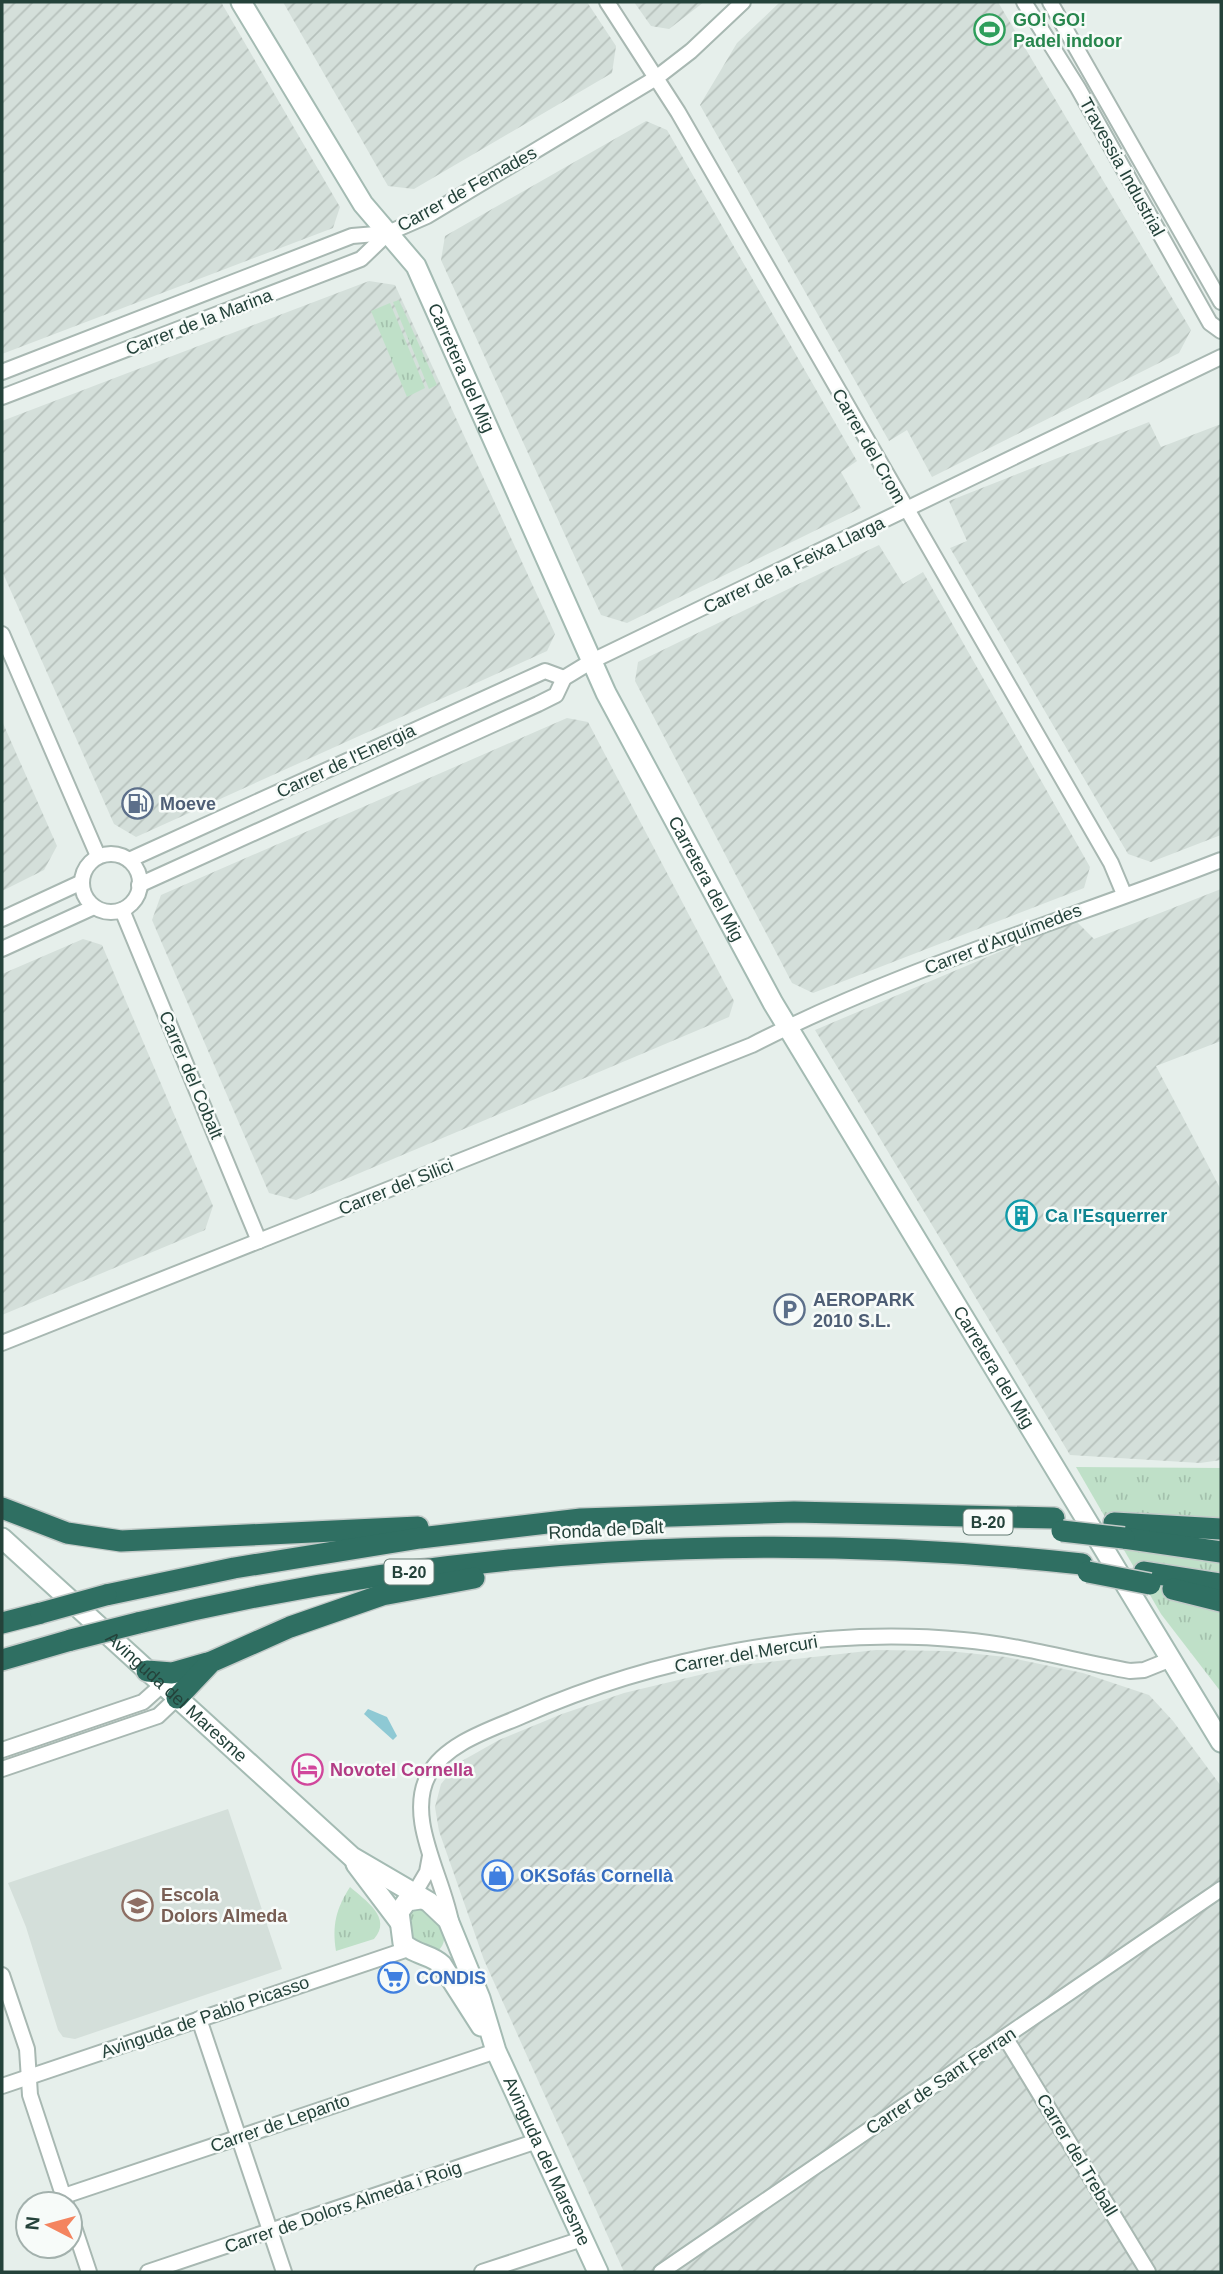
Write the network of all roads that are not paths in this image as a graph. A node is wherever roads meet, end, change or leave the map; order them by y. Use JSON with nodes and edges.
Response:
{"nodes":[{"id":1,"x":241,"y":2,"type":"edge"},
{"id":2,"x":607,"y":2,"type":"edge"},
{"id":3,"x":743,"y":2,"type":"edge"},
{"id":4,"x":1024,"y":2,"type":"edge"},
{"id":5,"x":1050,"y":2,"type":"edge"},
{"id":6,"x":656,"y":78,"type":"junction"},
{"id":7,"x":388,"y":233,"type":"junction"},
{"id":8,"x":1221,"y":302,"type":"edge"},
{"id":9,"x":1221,"y":331,"type":"edge"},
{"id":10,"x":1221,"y":357,"type":"edge"},
{"id":11,"x":2,"y":372,"type":"edge"},
{"id":12,"x":2,"y":397,"type":"edge"},
{"id":13,"x":905,"y":509,"type":"junction"},
{"id":14,"x":2,"y":634,"type":"edge"},
{"id":15,"x":592,"y":662,"type":"junction"},
{"id":16,"x":564,"y":678,"type":"junction"},
{"id":17,"x":98,"y":856,"type":"junction"},
{"id":18,"x":129,"y":860,"type":"junction"},
{"id":19,"x":1221,"y":860,"type":"edge"},
{"id":20,"x":82,"y":882,"type":"junction"},
{"id":21,"x":139,"y":885,"type":"junction"},
{"id":22,"x":1124,"y":894,"type":"junction"},
{"id":23,"x":94,"y":907,"type":"junction"},
{"id":24,"x":122,"y":910,"type":"junction"},
{"id":25,"x":2,"y":919,"type":"edge"},
{"id":26,"x":2,"y":949,"type":"edge"},
{"id":27,"x":788,"y":1027,"type":"junction"},
{"id":28,"x":260,"y":1241,"type":"junction"},
{"id":29,"x":2,"y":1343,"type":"edge"},
{"id":30,"x":2,"y":1508,"type":"edge"},
{"id":31,"x":536,"y":1523,"type":"junction"},
{"id":32,"x":1221,"y":1527,"type":"edge"},
{"id":33,"x":1119,"y":1530,"type":"junction"},
{"id":34,"x":2,"y":1538,"type":"edge"},
{"id":35,"x":684,"y":1548,"type":"junction"},
{"id":36,"x":1221,"y":1552,"type":"edge"},
{"id":37,"x":1147,"y":1578,"type":"junction"},
{"id":38,"x":1221,"y":1584,"type":"edge"},
{"id":39,"x":1221,"y":1601,"type":"edge"},
{"id":40,"x":2,"y":1623,"type":"edge"},
{"id":41,"x":2,"y":1660,"type":"edge"},
{"id":42,"x":1169,"y":1660,"type":"junction"},
{"id":43,"x":211,"y":1662,"type":"junction"},
{"id":44,"x":162,"y":1685,"type":"junction"},
{"id":45,"x":1220,"y":1737,"type":"edge"},
{"id":46,"x":2,"y":1750,"type":"edge"},
{"id":47,"x":2,"y":1769,"type":"edge"},
{"id":48,"x":430,"y":1856,"type":"junction"},
{"id":49,"x":352,"y":1857,"type":"junction"},
{"id":50,"x":1221,"y":1889,"type":"edge"},
{"id":51,"x":414,"y":1898,"type":"junction"},
{"id":52,"x":399,"y":1922,"type":"junction"},
{"id":53,"x":453,"y":1933,"type":"junction"},
{"id":54,"x":408,"y":1949,"type":"junction"},
{"id":55,"x":435,"y":1958,"type":"junction"},
{"id":56,"x":2,"y":1975,"type":"edge"},
{"id":57,"x":199,"y":2019,"type":"junction"},
{"id":58,"x":1005,"y":2037,"type":"junction"},
{"id":59,"x":496,"y":2050,"type":"junction"},
{"id":60,"x":28,"y":2077,"type":"junction"},
{"id":61,"x":2,"y":2085,"type":"edge"},
{"id":62,"x":239,"y":2137,"type":"junction"},
{"id":63,"x":537,"y":2141,"type":"junction"},
{"id":64,"x":62,"y":2190,"type":"edge"},
{"id":65,"x":84,"y":2193,"type":"edge"},
{"id":66,"x":270,"y":2231,"type":"junction"},
{"id":67,"x":582,"y":2239,"type":"junction"},
{"id":68,"x":148,"y":2272,"type":"edge"},
{"id":69,"x":284,"y":2272,"type":"edge"},
{"id":70,"x":482,"y":2272,"type":"edge"},
{"id":71,"x":598,"y":2272,"type":"edge"},
{"id":72,"x":662,"y":2272,"type":"edge"},
{"id":73,"x":1148,"y":2272,"type":"edge"}],
"edges":[{"from":1,"to":7,"type":"street","name":"Carretera del Mig"},
{"from":2,"to":6,"type":"street","name":"Carrer del Crom"},
{"from":3,"to":6,"type":"street","name":"Carrer de Femades"},
{"from":4,"to":9,"type":"street","name":"Travessia Industrial"},
{"from":5,"to":8,"type":"street","name":"Travessia Industrial"},
{"from":6,"to":7,"type":"street","name":"Carrer de Femades"},
{"from":6,"to":13,"type":"street","name":"Carrer del Crom"},
{"from":7,"to":11,"type":"street","name":"Carrer de Femades"},
{"from":7,"to":12,"type":"street","name":"Carrer de la Marina"},
{"from":7,"to":15,"type":"street","name":"Carretera del Mig"},
{"from":10,"to":13,"type":"street","name":"Carrer de la Feixa Llarga"},
{"from":13,"to":15,"type":"street","name":"Carrer de la Feixa Llarga"},
{"from":13,"to":22,"type":"street","name":"Carrer del Crom"},
{"from":14,"to":17,"type":"street"},
{"from":15,"to":16,"type":"street","name":"Carrer de l'Energia"},
{"from":15,"to":27,"type":"street","name":"Carretera del Mig"},
{"from":16,"to":18,"type":"street","name":"Carrer de l'Energia"},
{"from":16,"to":21,"type":"street","name":"Carrer de l'Energia"},
{"from":17,"to":18,"type":"street"},
{"from":17,"to":20,"type":"street"},
{"from":18,"to":21,"type":"street"},
{"from":19,"to":22,"type":"street","name":"Carrer d'Arquímedes"},
{"from":20,"to":23,"type":"street"},
{"from":20,"to":25,"type":"street"},
{"from":21,"to":24,"type":"street"},
{"from":22,"to":27,"type":"street","name":"Carrer d'Arquímedes"},
{"from":23,"to":24,"type":"street"},
{"from":23,"to":26,"type":"street"},
{"from":24,"to":28,"type":"street","name":"Carrer del Cobalt"},
{"from":27,"to":28,"type":"street","name":"Carrer del Silici"},
{"from":27,"to":42,"type":"street","name":"Carretera del Mig"},
{"from":28,"to":29,"type":"street","name":"Carrer del Silici"},
{"from":30,"to":31,"type":"highway"},
{"from":31,"to":33,"type":"highway","name":"Ronda de Dalt","number":"B-20","bridge":true},
{"from":31,"to":40,"type":"highway","name":"Ronda de Dalt","number":"B-20","bridge":true},
{"from":32,"to":33,"type":"highway"},
{"from":33,"to":36,"type":"highway","number":"B-20"},
{"from":34,"to":44,"type":"street","name":"Avinguda del Maresme"},
{"from":35,"to":37,"type":"highway","name":"Ronda de Dalt","number":"B-20"},
{"from":35,"to":41,"type":"highway","name":"Ronda de Dalt","number":"B-20","bridge":true},
{"from":35,"to":43,"type":"highway"},
{"from":37,"to":38,"type":"highway","name":"Ronda de Dalt"},
{"from":37,"to":39,"type":"highway"},
{"from":42,"to":45,"type":"street","name":"Carretera del Mig"},
{"from":42,"to":48,"type":"street","name":"Carrer del Mercuri"},
{"from":43,"to":44,"type":"highway"},
{"from":43,"to":44,"type":"highway"},
{"from":44,"to":46,"type":"street"},
{"from":44,"to":47,"type":"street"},
{"from":44,"to":49,"type":"street","name":"Avinguda del Maresme"},
{"from":48,"to":51,"type":"street"},
{"from":48,"to":53,"type":"street","name":"Carrer del Mercuri"},
{"from":49,"to":51,"type":"street"},
{"from":49,"to":52,"type":"street"},
{"from":50,"to":58,"type":"street","name":"Carrer de Sant Ferran"},
{"from":51,"to":52,"type":"street"},
{"from":51,"to":53,"type":"street"},
{"from":52,"to":54,"type":"street"},
{"from":53,"to":55,"type":"street"},
{"from":53,"to":59,"type":"street"},
{"from":54,"to":55,"type":"street"},
{"from":54,"to":57,"type":"street","name":"Avinguda de Pablo Picasso"},
{"from":55,"to":59,"type":"street"},
{"from":56,"to":60,"type":"street"},
{"from":57,"to":60,"type":"street","name":"Avinguda de Pablo Picasso"},
{"from":57,"to":62,"type":"street"},
{"from":58,"to":72,"type":"street","name":"Carrer de Sant Ferran"},
{"from":58,"to":73,"type":"street","name":"Carrer del Treball"},
{"from":59,"to":62,"type":"street","name":"Carrer de Lepanto"},
{"from":59,"to":63,"type":"street","name":"Avinguda del Maresme"},
{"from":60,"to":61,"type":"street","name":"Avinguda de Pablo Picasso"},
{"from":60,"to":64,"type":"street"},
{"from":62,"to":65,"type":"street","name":"Carrer de Lepanto"},
{"from":62,"to":66,"type":"street"},
{"from":63,"to":66,"type":"street","name":"Carrer de Dolors Almeda i Roig"},
{"from":63,"to":67,"type":"street","name":"Avinguda del Maresme"},
{"from":66,"to":68,"type":"street","name":"Carrer de Dolors Almeda i Roig"},
{"from":66,"to":69,"type":"street"},
{"from":67,"to":70,"type":"street"},
{"from":67,"to":71,"type":"street","name":"Avinguda del Maresme"}]}
